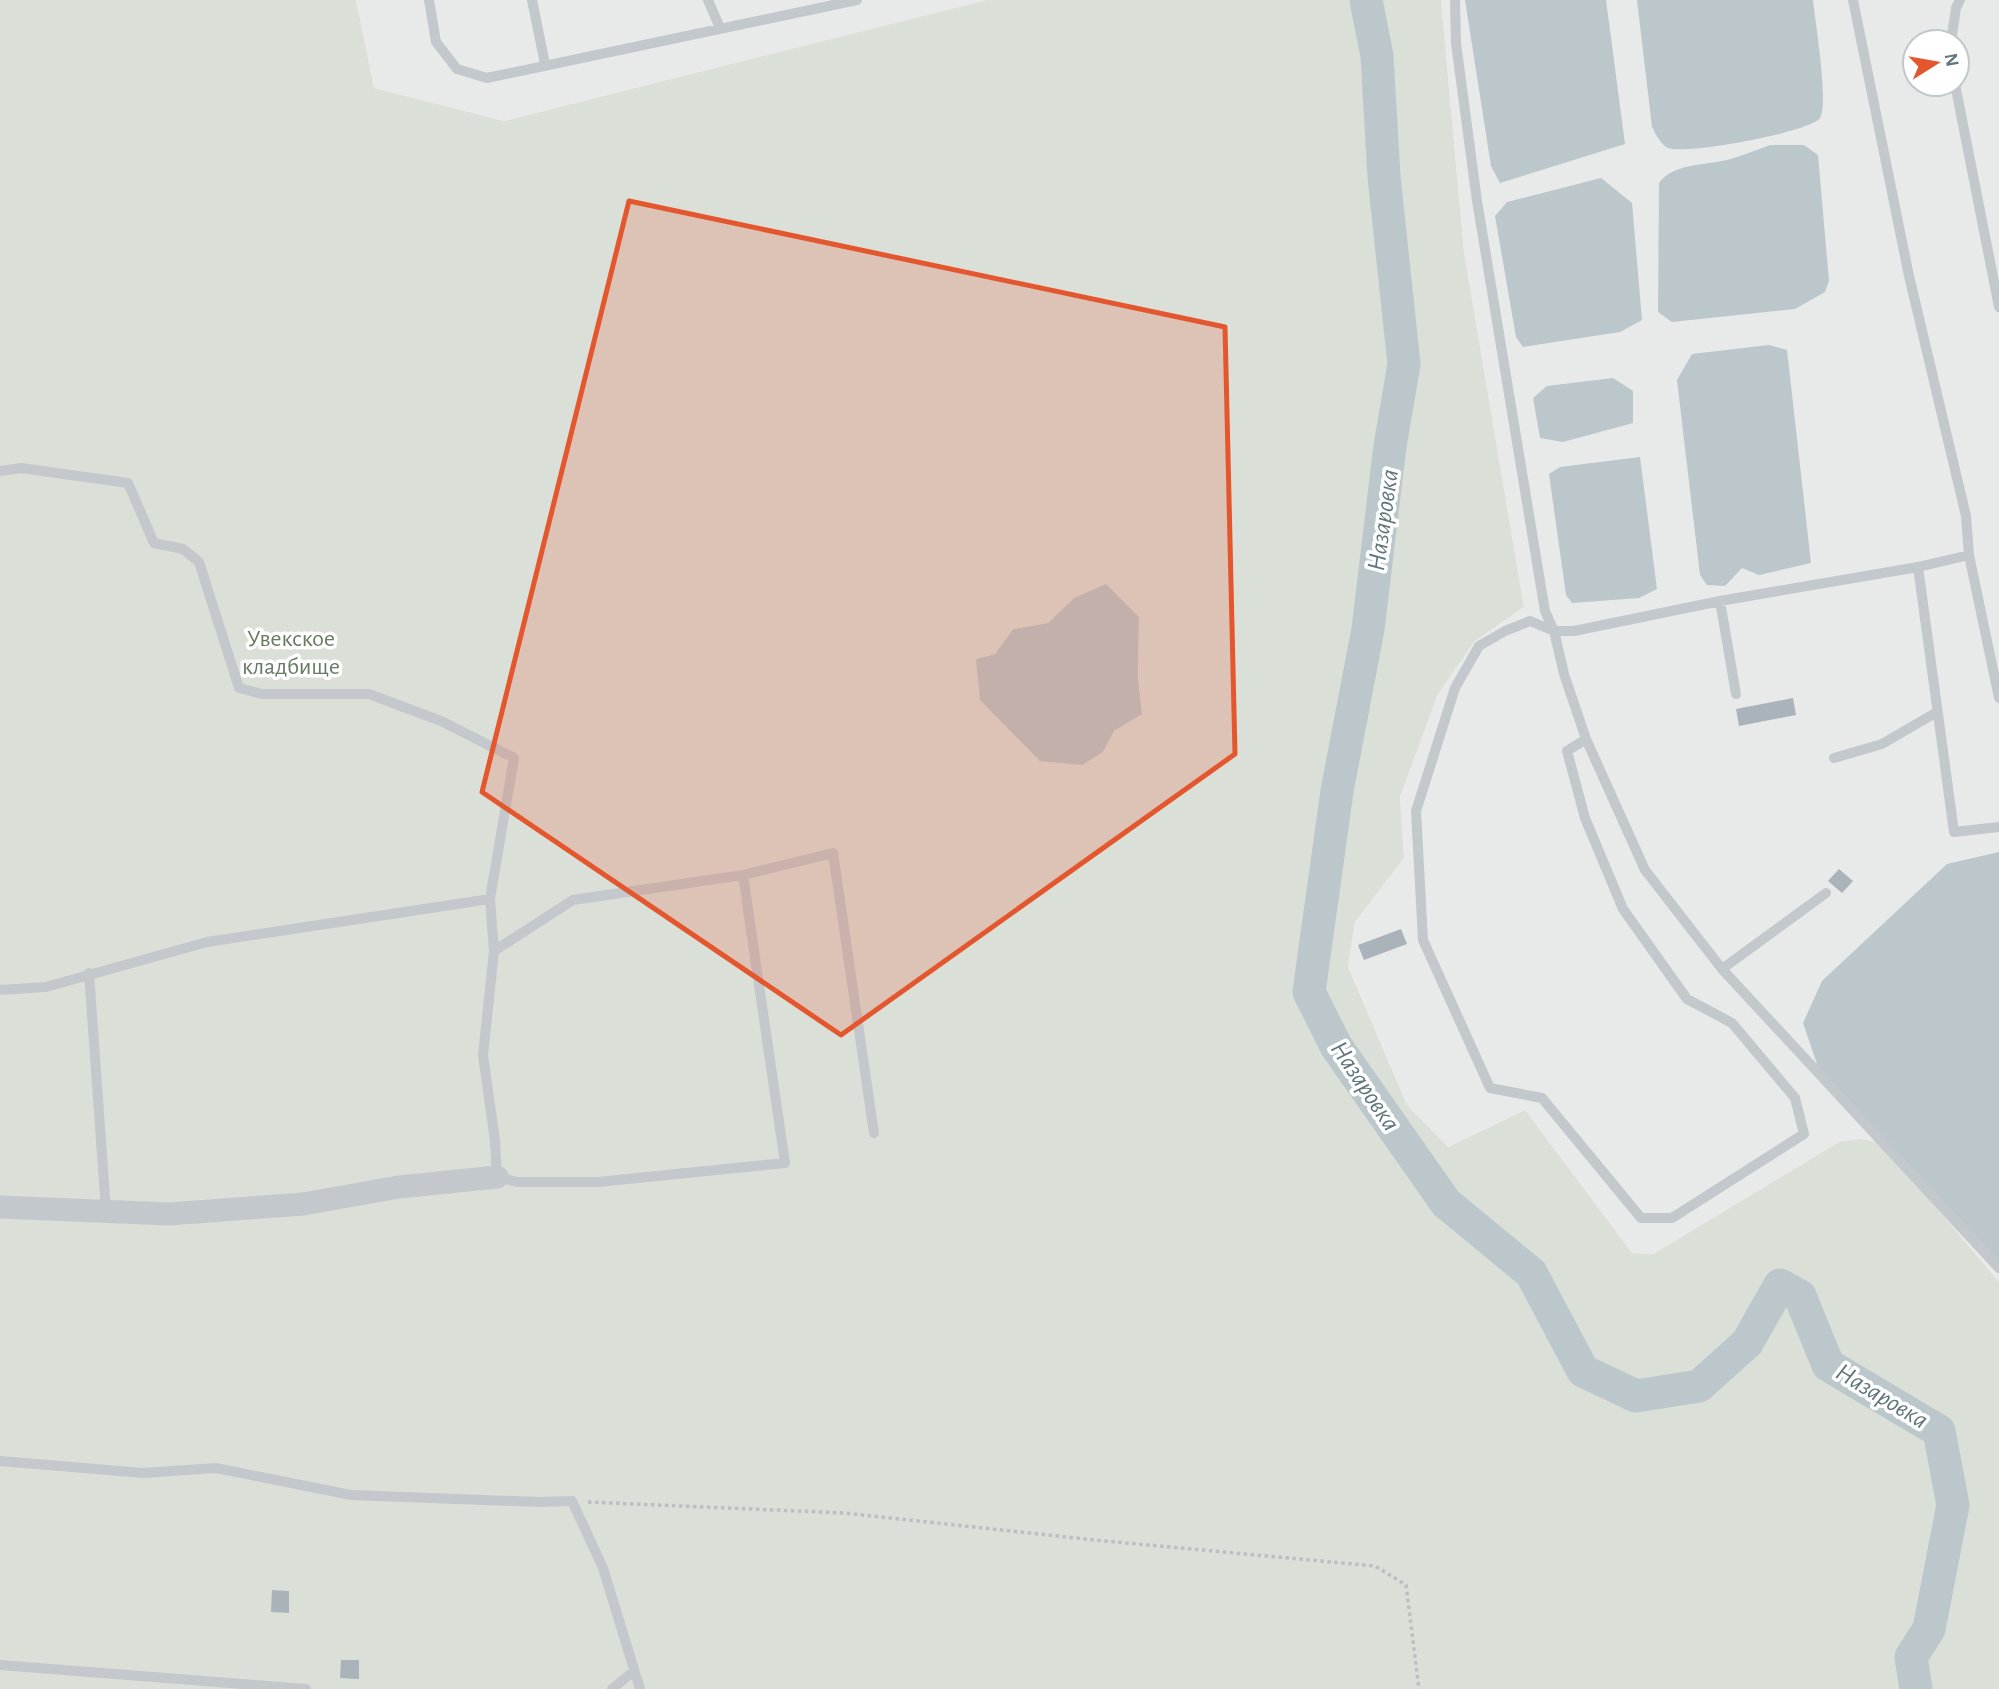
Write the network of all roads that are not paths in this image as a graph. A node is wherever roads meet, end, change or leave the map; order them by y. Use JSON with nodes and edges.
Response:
{"nodes":[{"id":1,"x":429,"y":0,"type":"edge"},
{"id":2,"x":532,"y":0,"type":"edge"},
{"id":3,"x":708,"y":0,"type":"edge"},
{"id":4,"x":857,"y":0,"type":"edge"},
{"id":5,"x":1455,"y":0,"type":"edge"},
{"id":6,"x":1853,"y":0,"type":"edge"},
{"id":7,"x":1960,"y":0,"type":"edge"},
{"id":8,"x":720,"y":28,"type":"junction"},
{"id":9,"x":1953,"y":28,"type":"edge"},
{"id":10,"x":545,"y":65,"type":"junction"},
{"id":11,"x":1958,"y":98,"type":"edge"},
{"id":12,"x":1999,"y":307,"type":"edge"},
{"id":13,"x":0,"y":471,"type":"edge"},
{"id":14,"x":1969,"y":555,"type":"junction"},
{"id":15,"x":1918,"y":566,"type":"junction"},
{"id":16,"x":1720,"y":601,"type":"junction"},
{"id":17,"x":1554,"y":631,"type":"junction"},
{"id":18,"x":1736,"y":694,"type":"dead end"},
{"id":19,"x":1999,"y":698,"type":"edge"},
{"id":20,"x":1937,"y":712,"type":"junction"},
{"id":21,"x":1586,"y":739,"type":"junction"},
{"id":22,"x":1834,"y":758,"type":"dead end"},
{"id":23,"x":1999,"y":827,"type":"edge"},
{"id":24,"x":743,"y":875,"type":"junction"},
{"id":25,"x":1826,"y":892,"type":"dead end"},
{"id":26,"x":490,"y":899,"type":"junction"},
{"id":27,"x":494,"y":951,"type":"junction"},
{"id":28,"x":1722,"y":969,"type":"junction"},
{"id":29,"x":89,"y":973,"type":"junction"},
{"id":30,"x":0,"y":990,"type":"edge"},
{"id":31,"x":874,"y":1133,"type":"dead end"},
{"id":32,"x":497,"y":1177,"type":"junction"},
{"id":33,"x":0,"y":1207,"type":"edge"},
{"id":34,"x":106,"y":1211,"type":"junction"},
{"id":35,"x":1999,"y":1268,"type":"edge"},
{"id":36,"x":0,"y":1461,"type":"edge"},
{"id":37,"x":0,"y":1665,"type":"edge"},
{"id":38,"x":634,"y":1671,"type":"junction"},
{"id":39,"x":306,"y":1689,"type":"edge"},
{"id":40,"x":612,"y":1689,"type":"edge"},
{"id":41,"x":640,"y":1689,"type":"edge"}],
"edges":[{"from":1,"to":10,"type":"lane"},
{"from":2,"to":10,"type":"lane"},
{"from":3,"to":8,"type":"lane"},
{"from":4,"to":8,"type":"lane"},
{"from":5,"to":17,"type":"lane"},
{"from":6,"to":14,"type":"lane"},
{"from":7,"to":9,"type":"lane"},
{"from":8,"to":10,"type":"lane"},
{"from":11,"to":12,"type":"lane"},
{"from":13,"to":26,"type":"lane"},
{"from":14,"to":15,"type":"lane"},
{"from":14,"to":19,"type":"lane"},
{"from":15,"to":16,"type":"lane"},
{"from":15,"to":20,"type":"lane"},
{"from":16,"to":17,"type":"lane"},
{"from":16,"to":18,"type":"lane"},
{"from":17,"to":21,"type":"lane"},
{"from":17,"to":21,"type":"lane"},
{"from":20,"to":22,"type":"lane"},
{"from":20,"to":23,"type":"lane"},
{"from":21,"to":28,"type":"lane"},
{"from":24,"to":27,"type":"lane"},
{"from":24,"to":31,"type":"lane"},
{"from":24,"to":32,"type":"lane"},
{"from":25,"to":28,"type":"lane"},
{"from":26,"to":27,"type":"lane"},
{"from":26,"to":29,"type":"lane"},
{"from":27,"to":32,"type":"lane"},
{"from":28,"to":35,"type":"lane"},
{"from":29,"to":30,"type":"lane"},
{"from":29,"to":34,"type":"lane"},
{"from":32,"to":34,"type":"street"},
{"from":33,"to":34,"type":"street"},
{"from":36,"to":38,"type":"lane"},
{"from":37,"to":39,"type":"lane"},
{"from":38,"to":40,"type":"lane"},
{"from":38,"to":41,"type":"lane"}]}
